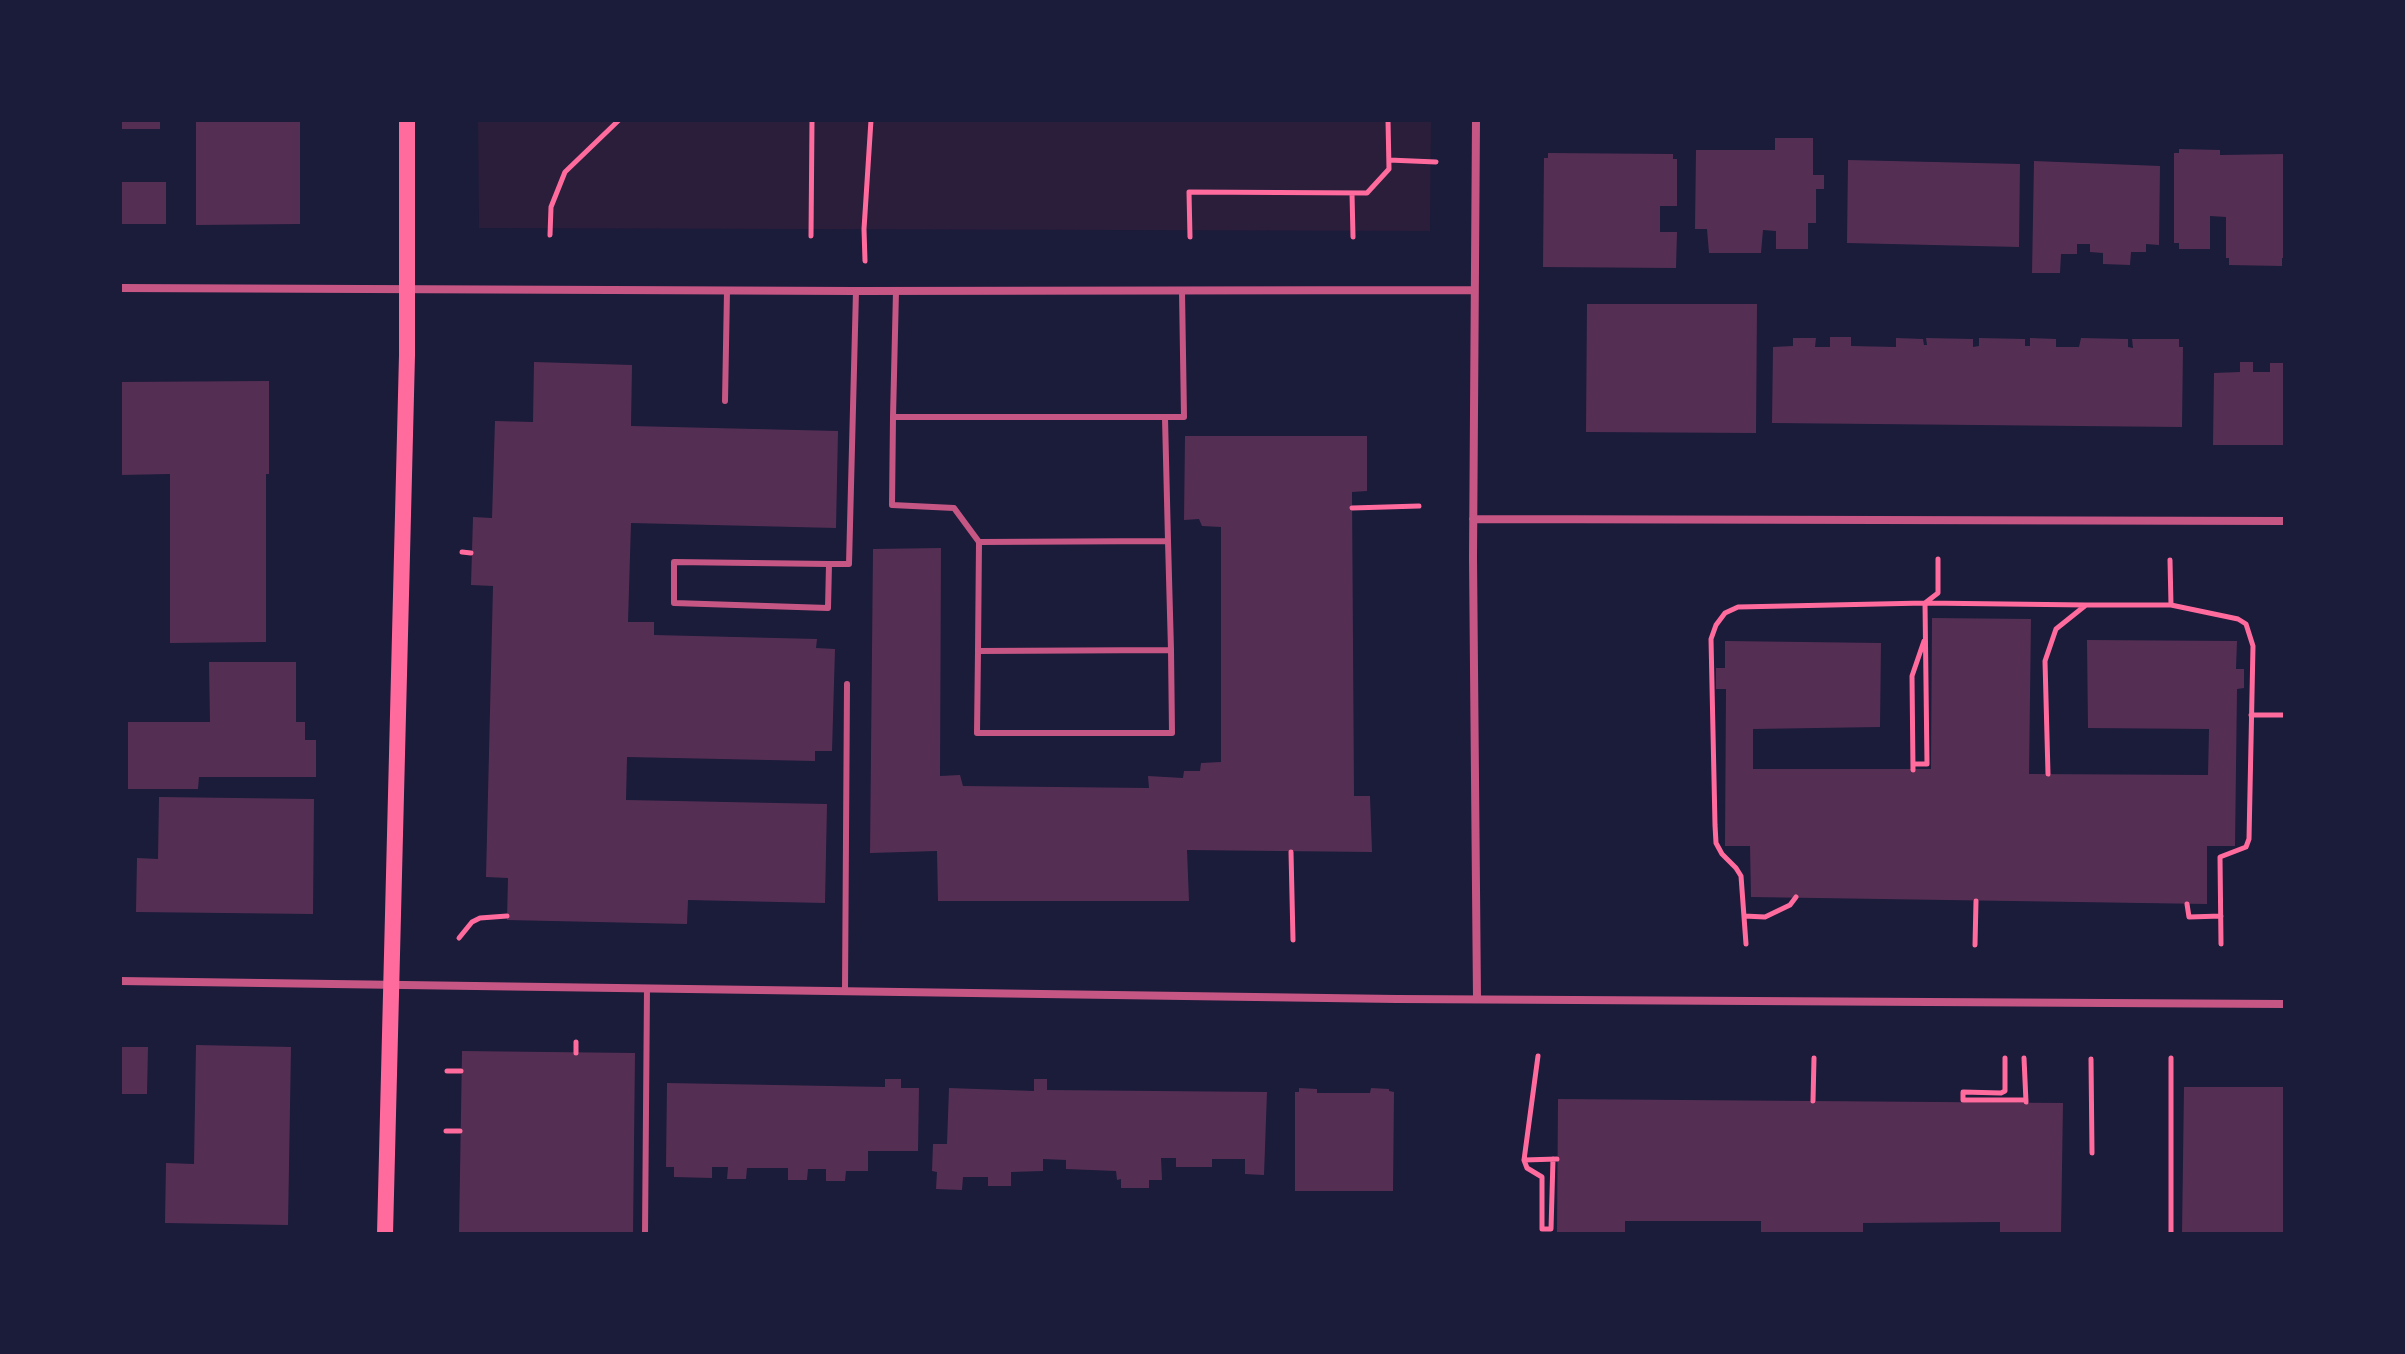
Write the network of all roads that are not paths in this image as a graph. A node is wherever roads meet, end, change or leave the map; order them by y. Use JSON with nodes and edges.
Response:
{"nodes":[{"id":1,"x":407,"y":120,"type":"edge"},
{"id":2,"x":1476,"y":120,"type":"edge"},
{"id":3,"x":120,"y":288,"type":"edge"},
{"id":4,"x":407,"y":290,"type":"junction"},
{"id":5,"x":1474,"y":290,"type":"junction"},
{"id":6,"x":727,"y":291,"type":"junction"},
{"id":7,"x":856,"y":291,"type":"junction"},
{"id":8,"x":896,"y":291,"type":"junction"},
{"id":9,"x":1182,"y":291,"type":"junction"},
{"id":10,"x":725,"y":401,"type":"dead end"},
{"id":11,"x":893,"y":417,"type":"junction"},
{"id":12,"x":1165,"y":418,"type":"junction"},
{"id":13,"x":1473,"y":519,"type":"junction"},
{"id":14,"x":2285,"y":521,"type":"edge"},
{"id":15,"x":1168,"y":541,"type":"junction"},
{"id":16,"x":979,"y":542,"type":"junction"},
{"id":17,"x":829,"y":564,"type":"junction"},
{"id":18,"x":1171,"y":650,"type":"junction"},
{"id":19,"x":978,"y":651,"type":"junction"},
{"id":20,"x":847,"y":684,"type":"dead end"},
{"id":21,"x":120,"y":981,"type":"edge"},
{"id":22,"x":390,"y":985,"type":"junction"},
{"id":23,"x":647,"y":988,"type":"junction"},
{"id":24,"x":845,"y":990,"type":"junction"},
{"id":25,"x":1477,"y":999,"type":"junction"},
{"id":26,"x":2285,"y":1004,"type":"edge"},
{"id":27,"x":385,"y":1234,"type":"edge"},
{"id":28,"x":645,"y":1234,"type":"edge"}],
"edges":[{"from":1,"to":4,"type":"main road"},
{"from":2,"to":5,"type":"street"},
{"from":3,"to":4,"type":"street"},
{"from":4,"to":6,"type":"street"},
{"from":4,"to":22,"type":"main road"},
{"from":5,"to":9,"type":"street"},
{"from":5,"to":13,"type":"street"},
{"from":6,"to":7,"type":"street"},
{"from":6,"to":10,"type":"lane"},
{"from":7,"to":8,"type":"street"},
{"from":7,"to":17,"type":"lane"},
{"from":8,"to":9,"type":"street"},
{"from":8,"to":11,"type":"lane"},
{"from":9,"to":12,"type":"lane"},
{"from":11,"to":12,"type":"lane"},
{"from":11,"to":16,"type":"lane"},
{"from":12,"to":15,"type":"lane"},
{"from":13,"to":14,"type":"street"},
{"from":13,"to":25,"type":"street"},
{"from":15,"to":16,"type":"lane"},
{"from":15,"to":18,"type":"lane"},
{"from":16,"to":19,"type":"lane"},
{"from":17,"to":17,"type":"lane"},
{"from":18,"to":19,"type":"lane"},
{"from":18,"to":19,"type":"lane"},
{"from":20,"to":24,"type":"lane"},
{"from":21,"to":22,"type":"street"},
{"from":22,"to":23,"type":"street"},
{"from":22,"to":27,"type":"main road"},
{"from":23,"to":24,"type":"street"},
{"from":23,"to":28,"type":"lane"},
{"from":24,"to":25,"type":"street"},
{"from":25,"to":26,"type":"street"}]}
